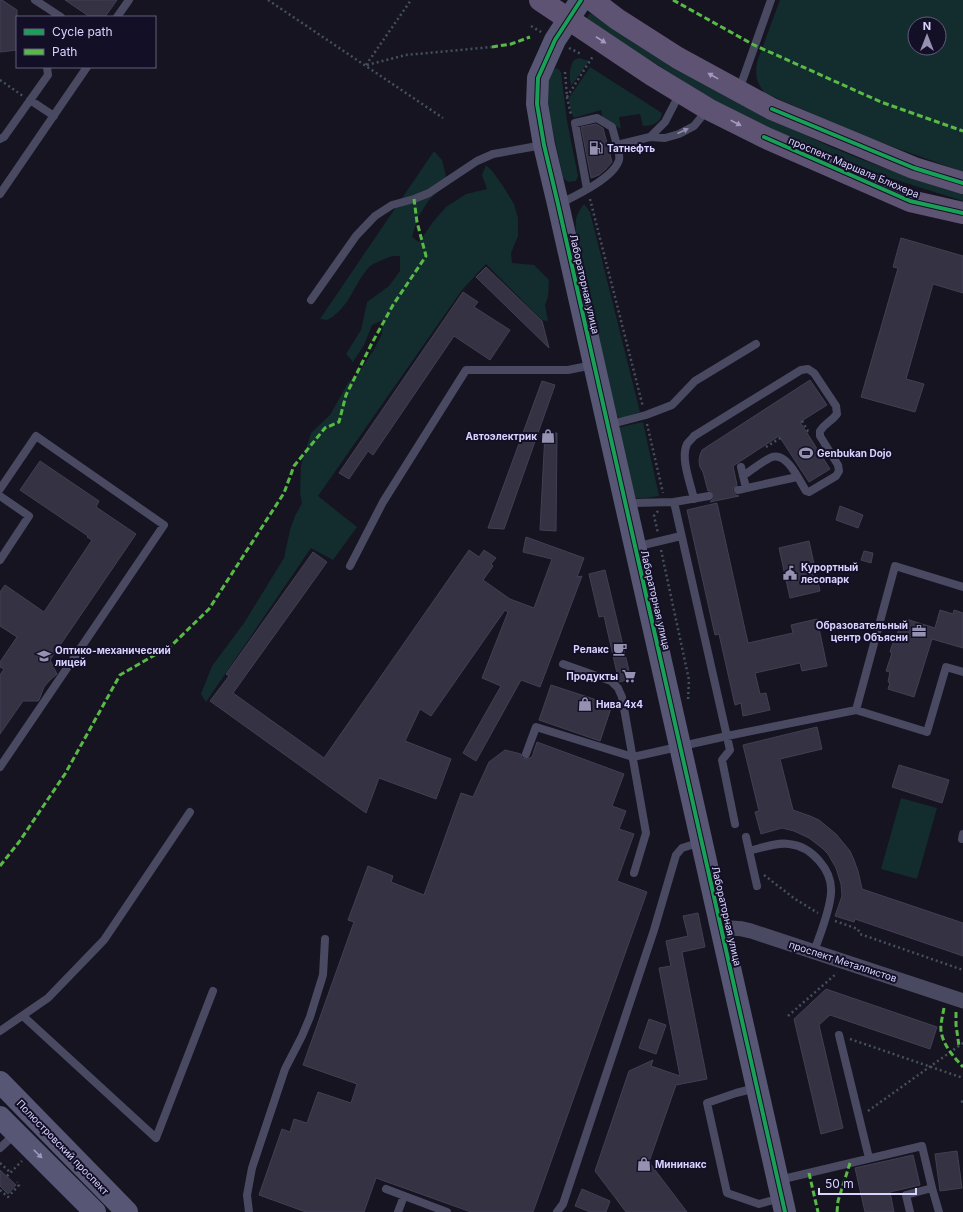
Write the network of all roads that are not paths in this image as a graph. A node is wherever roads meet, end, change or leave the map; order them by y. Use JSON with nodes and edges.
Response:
{"nodes":[{"id":1,"x":35,"y":0,"type":"edge"},
{"id":2,"x":129,"y":0,"type":"edge"},
{"id":3,"x":540,"y":0,"type":"edge"},
{"id":4,"x":581,"y":0,"type":"edge"},
{"id":5,"x":592,"y":0,"type":"edge"},
{"id":6,"x":771,"y":0,"type":"edge"},
{"id":7,"x":59,"y":16,"type":"edge"},
{"id":8,"x":118,"y":16,"type":"edge"},
{"id":9,"x":569,"y":19,"type":"junction"},
{"id":10,"x":47,"y":68,"type":"edge"},
{"id":11,"x":86,"y":68,"type":"edge"},
{"id":12,"x":739,"y":91,"type":"junction"},
{"id":13,"x":680,"y":92,"type":"junction"},
{"id":14,"x":30,"y":100,"type":"junction"},
{"id":15,"x":708,"y":109,"type":"junction"},
{"id":16,"x":54,"y":116,"type":"junction"},
{"id":17,"x":650,"y":136,"type":"junction"},
{"id":18,"x":0,"y":138,"type":"edge"},
{"id":19,"x":544,"y":145,"type":"junction"},
{"id":20,"x":617,"y":145,"type":"junction"},
{"id":21,"x":963,"y":183,"type":"edge"},
{"id":22,"x":1,"y":189,"type":"edge"},
{"id":23,"x":587,"y":189,"type":"junction"},
{"id":24,"x":558,"y":204,"type":"junction"},
{"id":25,"x":963,"y":213,"type":"edge"},
{"id":26,"x":311,"y":300,"type":"dead end"},
{"id":27,"x":756,"y":344,"type":"dead end"},
{"id":28,"x":594,"y":364,"type":"junction"},
{"id":29,"x":608,"y":425,"type":"junction"},
{"id":30,"x":741,"y":466,"type":"dead end"},
{"id":31,"x":743,"y":476,"type":"junction"},
{"id":32,"x":797,"y":477,"type":"junction"},
{"id":33,"x":0,"y":489,"type":"edge"},
{"id":34,"x":0,"y":496,"type":"edge"},
{"id":35,"x":709,"y":496,"type":"dead end"},
{"id":36,"x":694,"y":500,"type":"junction"},
{"id":37,"x":674,"y":502,"type":"junction"},
{"id":38,"x":626,"y":505,"type":"junction"},
{"id":39,"x":681,"y":536,"type":"junction"},
{"id":40,"x":636,"y":547,"type":"junction"},
{"id":41,"x":0,"y":560,"type":"edge"},
{"id":42,"x":350,"y":566,"type":"dead end"},
{"id":43,"x":963,"y":587,"type":"edge"},
{"id":44,"x":562,"y":664,"type":"dead end"},
{"id":45,"x":963,"y":672,"type":"edge"},
{"id":46,"x":856,"y":710,"type":"junction"},
{"id":47,"x":727,"y":736,"type":"junction"},
{"id":48,"x":680,"y":746,"type":"junction"},
{"id":49,"x":526,"y":754,"type":"dead end"},
{"id":50,"x":633,"y":757,"type":"junction"},
{"id":51,"x":0,"y":767,"type":"edge"},
{"id":52,"x":190,"y":812,"type":"dead end"},
{"id":53,"x":734,"y":824,"type":"dead end"},
{"id":54,"x":963,"y":834,"type":"edge"},
{"id":55,"x":746,"y":837,"type":"dead end"},
{"id":56,"x":963,"y":839,"type":"edge"},
{"id":57,"x":702,"y":842,"type":"junction"},
{"id":58,"x":749,"y":851,"type":"junction"},
{"id":59,"x":634,"y":872,"type":"dead end"},
{"id":60,"x":757,"y":886,"type":"dead end"},
{"id":61,"x":722,"y":929,"type":"junction"},
{"id":62,"x":325,"y":939,"type":"dead end"},
{"id":63,"x":814,"y":952,"type":"junction"},
{"id":64,"x":213,"y":991,"type":"dead end"},
{"id":65,"x":963,"y":1001,"type":"edge"},
{"id":66,"x":22,"y":1016,"type":"junction"},
{"id":67,"x":0,"y":1031,"type":"edge"},
{"id":68,"x":839,"y":1035,"type":"road end"},
{"id":69,"x":0,"y":1082,"type":"edge"},
{"id":70,"x":757,"y":1088,"type":"junction"},
{"id":71,"x":0,"y":1117,"type":"edge"},
{"id":72,"x":16,"y":1133,"type":"junction"},
{"id":73,"x":0,"y":1148,"type":"edge"},
{"id":74,"x":869,"y":1158,"type":"junction"},
{"id":75,"x":88,"y":1173,"type":"junction"},
{"id":76,"x":932,"y":1188,"type":"junction"},
{"id":77,"x":73,"y":1189,"type":"junction"},
{"id":78,"x":386,"y":1189,"type":"dead end"},
{"id":79,"x":404,"y":1196,"type":"junction"},
{"id":80,"x":782,"y":1197,"type":"edge"},
{"id":81,"x":95,"y":1212,"type":"edge"},
{"id":82,"x":127,"y":1212,"type":"edge"},
{"id":83,"x":249,"y":1212,"type":"edge"},
{"id":84,"x":398,"y":1212,"type":"edge"},
{"id":85,"x":448,"y":1212,"type":"edge"},
{"id":86,"x":557,"y":1212,"type":"edge"},
{"id":87,"x":910,"y":1212,"type":"edge"},
{"id":88,"x":939,"y":1212,"type":"edge"}],
"edges":[{"from":1,"to":7,"type":"lane"},
{"from":2,"to":8,"type":"lane"},
{"from":3,"to":9,"type":"main road","name":"проспект Маршала Блюхера"},
{"from":4,"to":9,"type":"street","name":"Лабораторная улица"},
{"from":12,"to":5,"type":"main road","one_way":true},
{"from":6,"to":12,"type":"lane"},
{"from":9,"to":13,"type":"main road","name":"проспект Маршала Блюхера","one_way":true},
{"from":9,"to":19,"type":"street","name":"Лабораторная улица"},
{"from":10,"to":14,"type":"lane"},
{"from":11,"to":16,"type":"lane"},
{"from":12,"to":21,"type":"main road"},
{"from":13,"to":15,"type":"main road","name":"проспект Маршала Блюхера"},
{"from":13,"to":17,"type":"lane"},
{"from":14,"to":16,"type":"lane"},
{"from":14,"to":18,"type":"lane"},
{"from":17,"to":15,"type":"lane","one_way":true},
{"from":15,"to":25,"type":"main road","name":"проспект Маршала Блюхера","one_way":true},
{"from":16,"to":22,"type":"lane"},
{"from":17,"to":20,"type":"lane"},
{"from":19,"to":24,"type":"street","name":"Лабораторная улица"},
{"from":19,"to":26,"type":"lane"},
{"from":20,"to":23,"type":"lane"},
{"from":20,"to":23,"type":"lane"},
{"from":23,"to":24,"type":"lane"},
{"from":24,"to":28,"type":"street","name":"Лабораторная улица"},
{"from":27,"to":29,"type":"lane"},
{"from":28,"to":29,"type":"street","name":"Лабораторная улица"},
{"from":28,"to":42,"type":"lane"},
{"from":29,"to":38,"type":"street","name":"Лабораторная улица"},
{"from":30,"to":31,"type":"lane"},
{"from":31,"to":32,"type":"lane"},
{"from":31,"to":32,"type":"lane"},
{"from":32,"to":36,"type":"lane"},
{"from":33,"to":51,"type":"lane"},
{"from":34,"to":41,"type":"lane"},
{"from":35,"to":36,"type":"lane"},
{"from":36,"to":37,"type":"lane"},
{"from":37,"to":38,"type":"lane"},
{"from":37,"to":39,"type":"lane"},
{"from":38,"to":40,"type":"street","name":"Лабораторная улица"},
{"from":39,"to":40,"type":"lane"},
{"from":39,"to":47,"type":"lane"},
{"from":40,"to":48,"type":"street","name":"Лабораторная улица"},
{"from":43,"to":46,"type":"lane"},
{"from":44,"to":50,"type":"lane"},
{"from":45,"to":46,"type":"lane"},
{"from":46,"to":47,"type":"lane"},
{"from":47,"to":48,"type":"lane"},
{"from":47,"to":53,"type":"lane"},
{"from":48,"to":50,"type":"lane"},
{"from":48,"to":57,"type":"street","name":"Лабораторная улица"},
{"from":49,"to":50,"type":"lane"},
{"from":50,"to":59,"type":"lane"},
{"from":52,"to":66,"type":"lane"},
{"from":54,"to":56,"type":"lane"},
{"from":55,"to":58,"type":"lane"},
{"from":57,"to":61,"type":"street","name":"Лабораторная улица"},
{"from":57,"to":86,"type":"lane"},
{"from":58,"to":60,"type":"lane"},
{"from":58,"to":63,"type":"lane"},
{"from":61,"to":63,"type":"street","name":"проспект Металлистов"},
{"from":61,"to":70,"type":"street","name":"Лабораторная улица"},
{"from":62,"to":83,"type":"lane"},
{"from":63,"to":65,"type":"street","name":"проспект Металлистов"},
{"from":64,"to":66,"type":"lane"},
{"from":66,"to":67,"type":"lane"},
{"from":68,"to":74,"type":"lane"},
{"from":69,"to":75,"type":"street","name":"Полюстровский проспект"},
{"from":70,"to":80,"type":"street","name":"Лабораторная улица"},
{"from":70,"to":80,"type":"lane"},
{"from":71,"to":72,"type":"street"},
{"from":72,"to":73,"type":"lane"},
{"from":72,"to":77,"type":"street","one_way":true},
{"from":74,"to":76,"type":"lane"},
{"from":74,"to":80,"type":"lane"},
{"from":75,"to":77,"type":"street"},
{"from":75,"to":82,"type":"street","name":"Полюстровский проспект"},
{"from":76,"to":87,"type":"lane"},
{"from":76,"to":88,"type":"lane"},
{"from":77,"to":81,"type":"street"},
{"from":78,"to":79,"type":"lane"},
{"from":79,"to":84,"type":"lane"},
{"from":79,"to":85,"type":"lane"}]}
